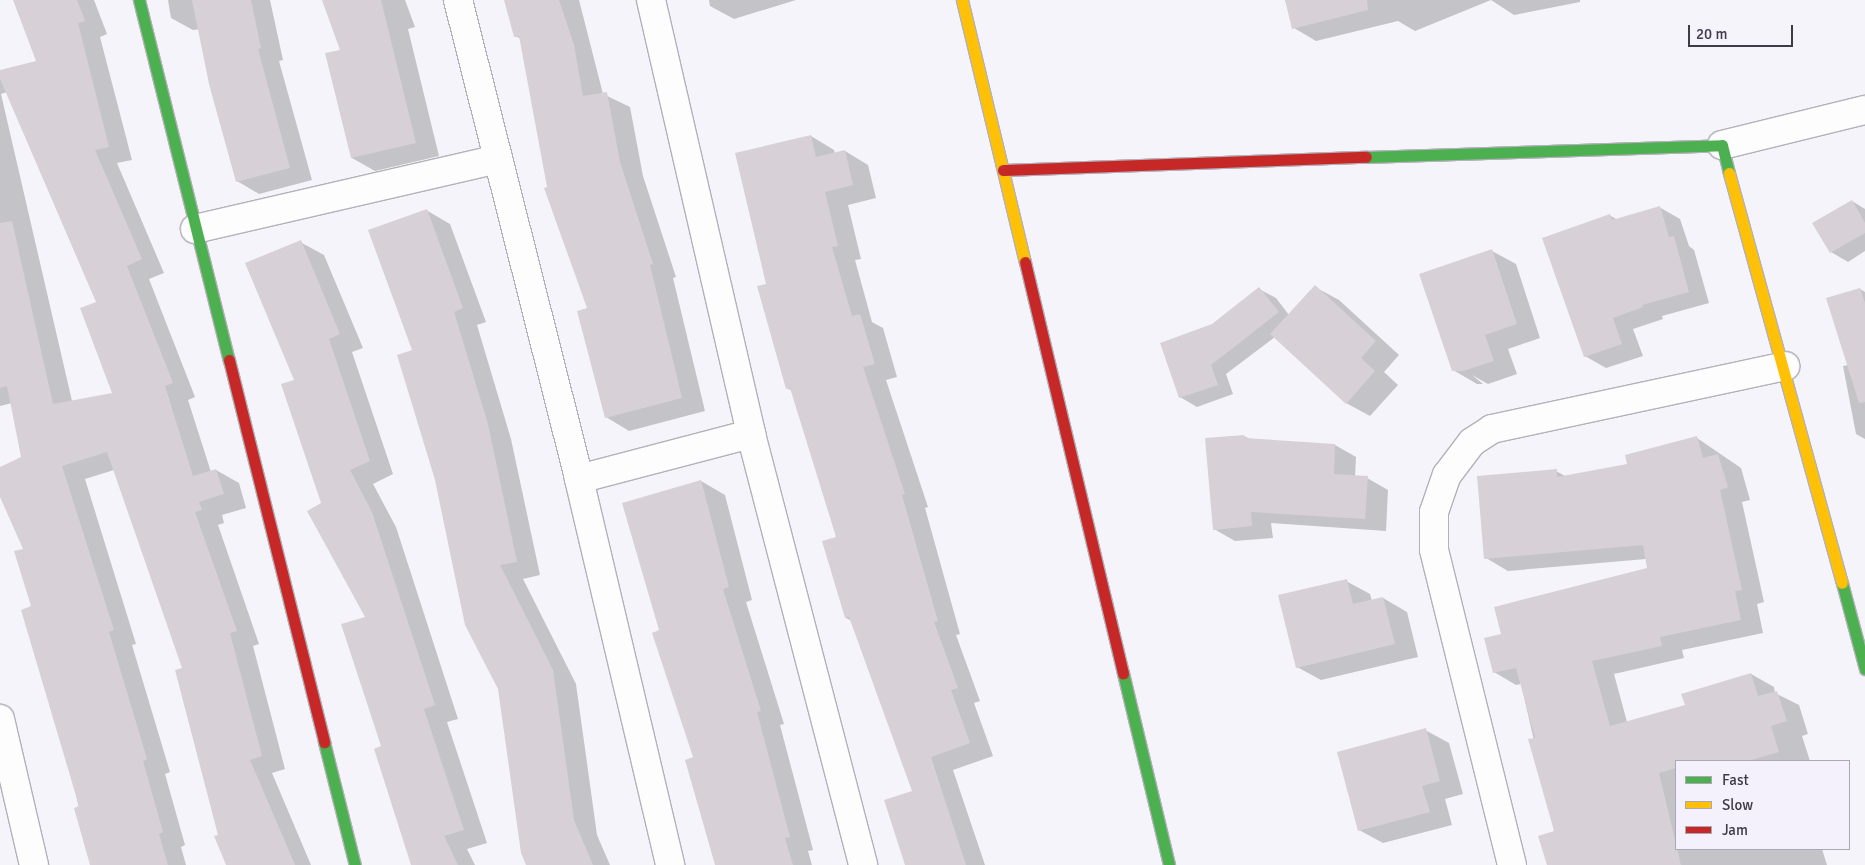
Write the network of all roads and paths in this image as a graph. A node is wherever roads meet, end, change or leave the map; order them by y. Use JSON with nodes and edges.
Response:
{"nodes":[{"id":1,"x":139,"y":0,"type":"edge"},
{"id":2,"x":458,"y":0,"type":"edge"},
{"id":3,"x":651,"y":0,"type":"edge"},
{"id":4,"x":962,"y":0,"type":"edge"},
{"id":5,"x":1865,"y":110,"type":"edge"},
{"id":6,"x":1722,"y":145,"type":"junction"},
{"id":7,"x":498,"y":159,"type":"junction"},
{"id":8,"x":1003,"y":170,"type":"junction"},
{"id":9,"x":195,"y":229,"type":"junction"},
{"id":10,"x":1785,"y":366,"type":"junction"},
{"id":11,"x":751,"y":434,"type":"junction"},
{"id":12,"x":579,"y":479,"type":"junction"},
{"id":13,"x":1865,"y":669,"type":"edge"},
{"id":14,"x":0,"y":719,"type":"edge"},
{"id":15,"x":34,"y":865,"type":"edge"},
{"id":16,"x":355,"y":865,"type":"edge"},
{"id":17,"x":670,"y":865,"type":"edge"},
{"id":18,"x":863,"y":865,"type":"edge"},
{"id":19,"x":1169,"y":865,"type":"edge"},
{"id":20,"x":1512,"y":865,"type":"edge"}],
"edges":[{"from":1,"to":9,"type":"street"},
{"from":2,"to":7,"type":"street"},
{"from":3,"to":11,"type":"street"},
{"from":4,"to":8,"type":"street"},
{"from":5,"to":6,"type":"street"},
{"from":6,"to":8,"type":"street"},
{"from":6,"to":10,"type":"street"},
{"from":7,"to":9,"type":"street"},
{"from":7,"to":12,"type":"street"},
{"from":8,"to":19,"type":"street"},
{"from":9,"to":16,"type":"street"},
{"from":10,"to":13,"type":"street"},
{"from":10,"to":20,"type":"street"},
{"from":11,"to":12,"type":"street"},
{"from":11,"to":18,"type":"street"},
{"from":12,"to":17,"type":"street"},
{"from":14,"to":15,"type":"street"}]}
